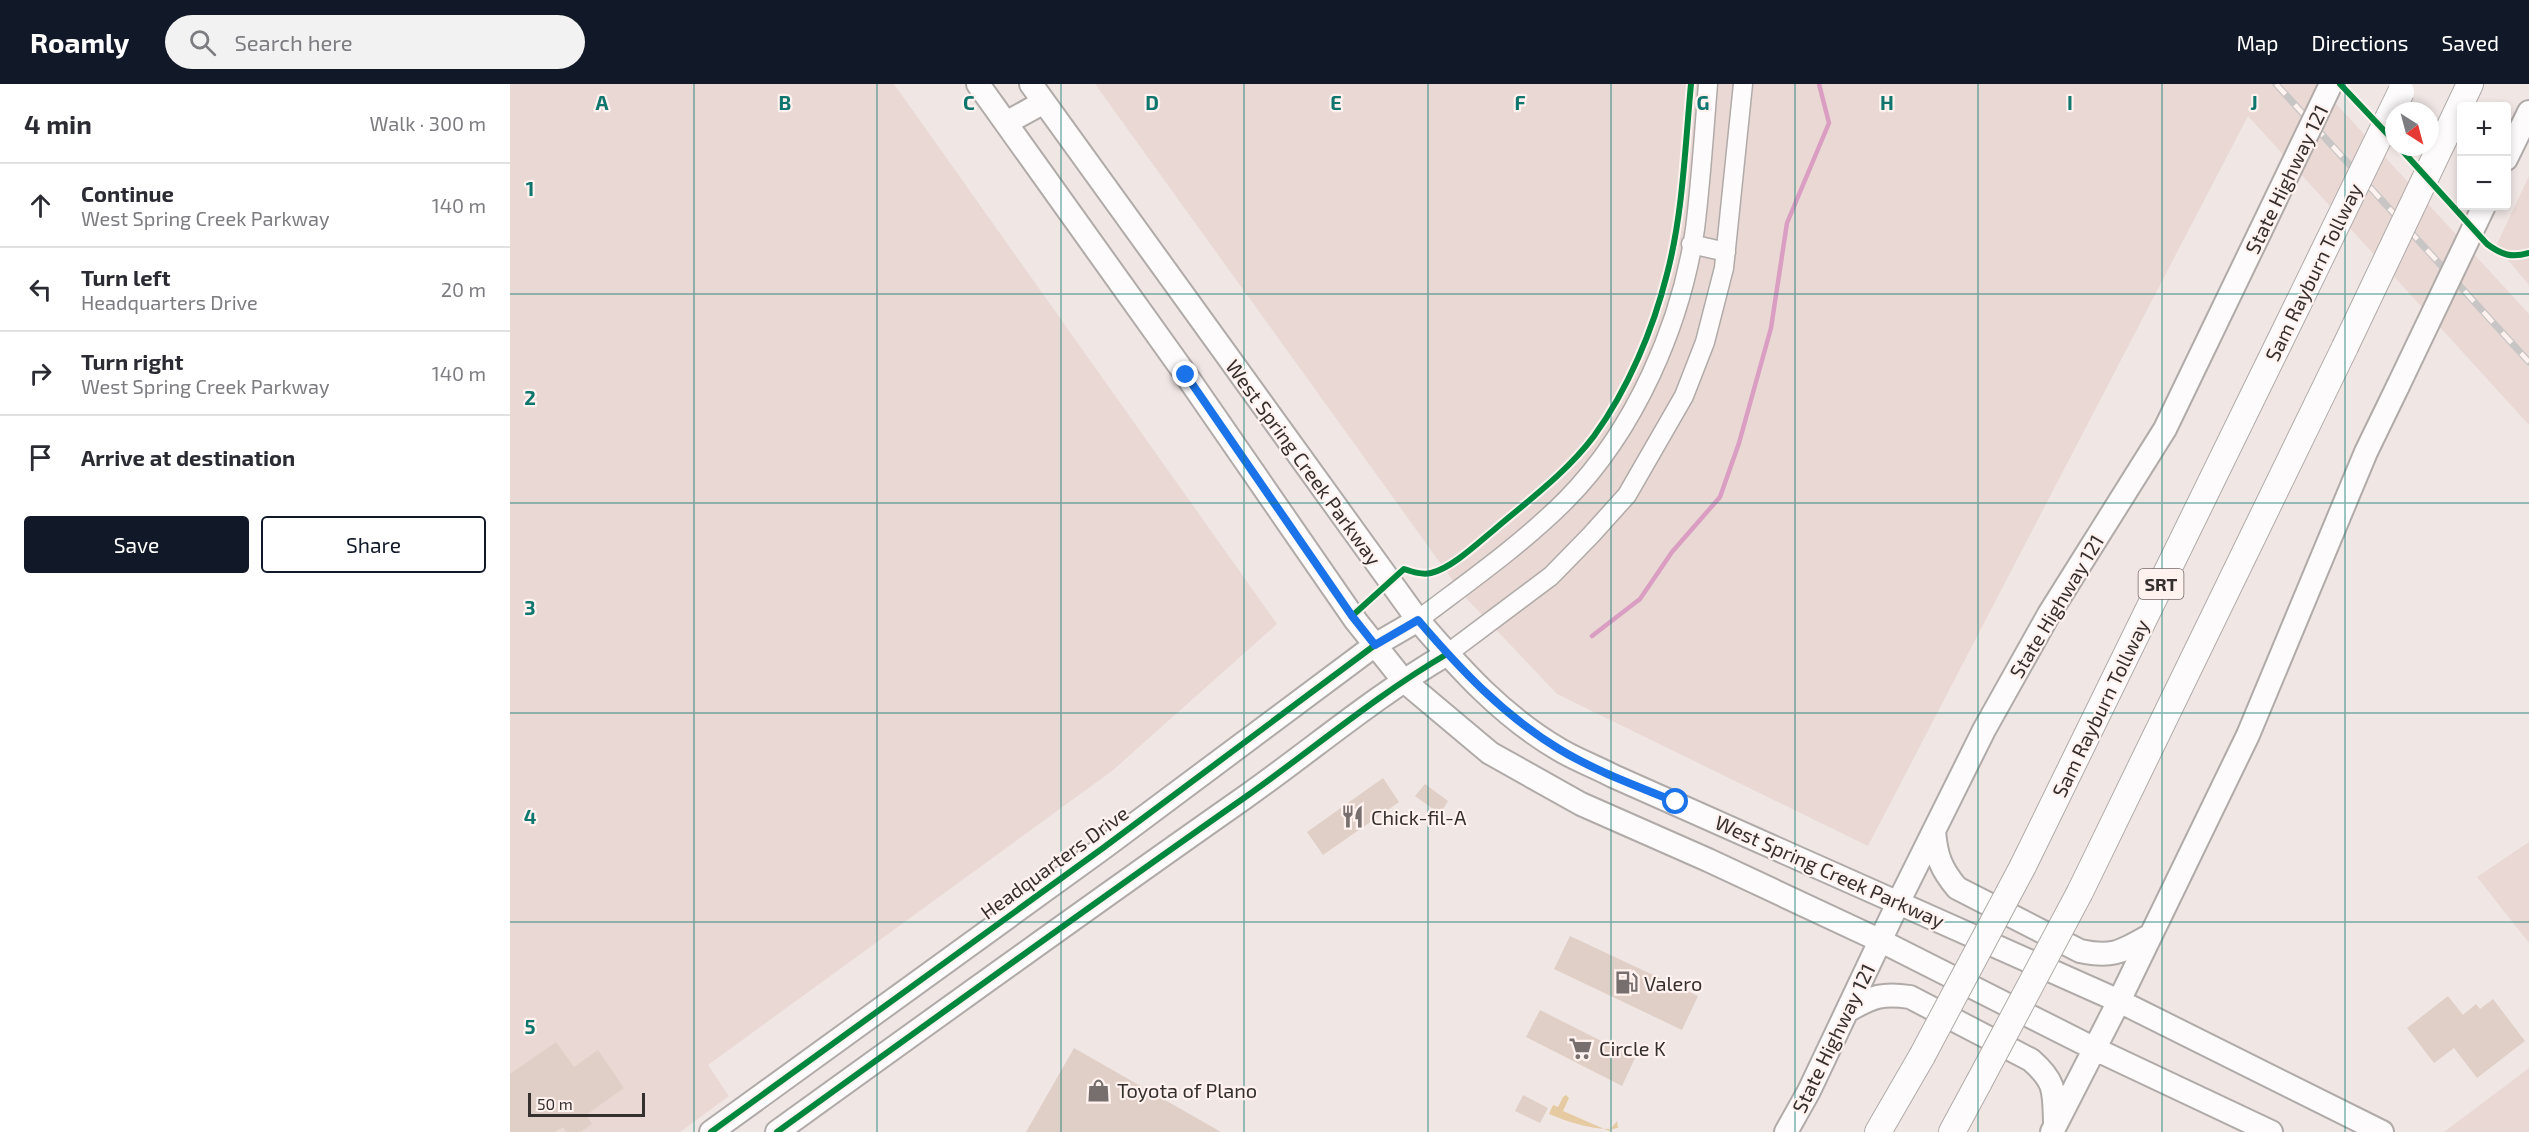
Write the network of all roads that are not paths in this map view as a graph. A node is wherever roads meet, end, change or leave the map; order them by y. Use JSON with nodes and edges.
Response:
{"nodes":[{"id":1,"x":978,"y":84,"type":"edge"},
{"id":2,"x":1031,"y":84,"type":"edge"},
{"id":3,"x":1708,"y":84,"type":"edge"},
{"id":4,"x":1743,"y":84,"type":"edge"},
{"id":5,"x":2331,"y":84,"type":"edge"},
{"id":6,"x":2470,"y":84,"type":"edge"},
{"id":7,"x":2403,"y":88,"type":"edge"},
{"id":8,"x":1044,"y":102,"type":"junction"},
{"id":9,"x":2529,"y":112,"type":"edge"},
{"id":10,"x":1006,"y":123,"type":"junction"},
{"id":11,"x":2507,"y":156,"type":"edge"},
{"id":12,"x":2482,"y":210,"type":"edge"},
{"id":13,"x":1691,"y":244,"type":"junction"},
{"id":14,"x":1725,"y":252,"type":"junction"},
{"id":15,"x":1418,"y":620,"type":"junction"},
{"id":16,"x":1375,"y":645,"type":"junction"},
{"id":17,"x":1447,"y":654,"type":"junction"},
{"id":18,"x":1402,"y":680,"type":"junction"},
{"id":19,"x":1934,"y":831,"type":"junction"},
{"id":20,"x":1899,"y":901,"type":"junction"},
{"id":21,"x":1002,"y":921,"type":"junction"},
{"id":22,"x":2149,"y":936,"type":"junction"},
{"id":23,"x":1881,"y":941,"type":"junction"},
{"id":24,"x":1025,"y":953,"type":"junction"},
{"id":25,"x":2119,"y":1001,"type":"junction"},
{"id":26,"x":1849,"y":1010,"type":"junction"},
{"id":27,"x":2095,"y":1049,"type":"junction"},
{"id":28,"x":2054,"y":1128,"type":"edge"},
{"id":29,"x":711,"y":1132,"type":"edge"},
{"id":30,"x":777,"y":1132,"type":"edge"},
{"id":31,"x":1786,"y":1132,"type":"edge"},
{"id":32,"x":1878,"y":1132,"type":"edge"},
{"id":33,"x":1952,"y":1132,"type":"edge"},
{"id":34,"x":2271,"y":1132,"type":"edge"},
{"id":35,"x":2382,"y":1132,"type":"edge"}],
"edges":[{"from":1,"to":10,"type":"main road","name":"West Spring Creek Parkway"},
{"from":2,"to":8,"type":"main road","name":"West Spring Creek Parkway"},
{"from":3,"to":13,"type":"street"},
{"from":4,"to":14,"type":"street"},
{"from":5,"to":19,"type":"main road","name":"State Highway 121","bridge":true},
{"from":6,"to":33,"type":"highway","bridge":true},
{"from":7,"to":32,"type":"highway","name":"Sam Rayburn Tollway","number":"SRT","bridge":true},
{"from":8,"to":10,"type":"main road"},
{"from":8,"to":15,"type":"main road","name":"West Spring Creek Parkway"},
{"from":9,"to":11,"type":"main road"},
{"from":10,"to":16,"type":"main road","name":"West Spring Creek Parkway"},
{"from":12,"to":22,"type":"main road","bridge":true},
{"from":13,"to":14,"type":"street"},
{"from":13,"to":15,"type":"street"},
{"from":14,"to":17,"type":"street"},
{"from":15,"to":16,"type":"main road","name":"Headquarters Drive"},
{"from":15,"to":17,"type":"main road","name":"West Spring Creek Parkway"},
{"from":16,"to":18,"type":"main road","name":"West Spring Creek Parkway"},
{"from":16,"to":21,"type":"main road","name":"Headquarters Drive"},
{"from":17,"to":18,"type":"main road"},
{"from":17,"to":20,"type":"main road","name":"West Spring Creek Parkway"},
{"from":18,"to":23,"type":"main road","name":"West Spring Creek Parkway"},
{"from":18,"to":24,"type":"main road"},
{"from":19,"to":20,"type":"main road","name":"State Highway 121"},
{"from":19,"to":22,"type":"main road"},
{"from":20,"to":23,"type":"main road","name":"State Highway 121"},
{"from":20,"to":25,"type":"main road","name":"West Spring Creek Parkway"},
{"from":21,"to":24,"type":"main road"},
{"from":21,"to":29,"type":"main road","name":"Headquarters Drive"},
{"from":22,"to":25,"type":"main road"},
{"from":23,"to":26,"type":"main road","name":"State Highway 121"},
{"from":23,"to":27,"type":"main road","name":"West Spring Creek Parkway"},
{"from":24,"to":30,"type":"main road"},
{"from":25,"to":27,"type":"main road"},
{"from":25,"to":35,"type":"main road","name":"West Spring Creek Parkway"},
{"from":26,"to":28,"type":"main road"},
{"from":26,"to":31,"type":"main road","name":"State Highway 121"},
{"from":27,"to":28,"type":"main road"},
{"from":27,"to":34,"type":"main road","name":"West Spring Creek Parkway"}]}
